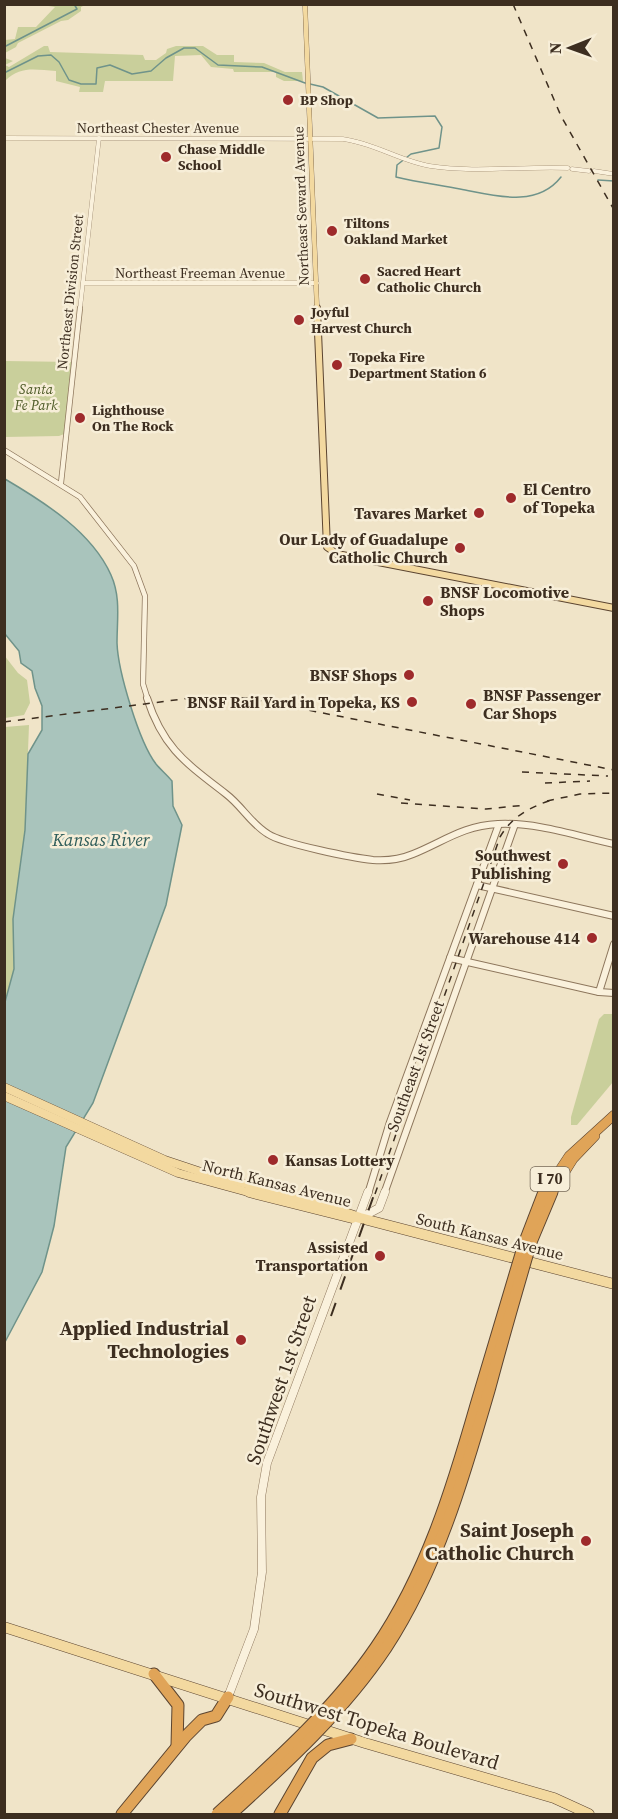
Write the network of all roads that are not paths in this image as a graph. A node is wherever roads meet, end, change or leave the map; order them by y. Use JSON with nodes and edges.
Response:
{"nodes":[{"id":1,"x":305,"y":4,"type":"edge"},
{"id":2,"x":4,"y":138,"type":"edge"},
{"id":3,"x":99,"y":138,"type":"junction"},
{"id":4,"x":311,"y":139,"type":"junction"},
{"id":5,"x":614,"y":174,"type":"edge"},
{"id":6,"x":83,"y":283,"type":"junction"},
{"id":7,"x":317,"y":283,"type":"junction"},
{"id":8,"x":4,"y":450,"type":"edge"},
{"id":9,"x":61,"y":483,"type":"junction"},
{"id":10,"x":614,"y":608,"type":"edge"},
{"id":11,"x":499,"y":824,"type":"junction"},
{"id":12,"x":514,"y":824,"type":"junction"},
{"id":13,"x":614,"y":844,"type":"edge"},
{"id":14,"x":477,"y":885,"type":"junction"},
{"id":15,"x":493,"y":888,"type":"junction"},
{"id":16,"x":614,"y":916,"type":"edge"},
{"id":17,"x":614,"y":944,"type":"edge"},
{"id":18,"x":450,"y":958,"type":"junction"},
{"id":19,"x":466,"y":962,"type":"junction"},
{"id":20,"x":599,"y":992,"type":"junction"},
{"id":21,"x":614,"y":993,"type":"edge"},
{"id":22,"x":4,"y":1087,"type":"edge"},
{"id":23,"x":4,"y":1096,"type":"edge"},
{"id":24,"x":614,"y":1115,"type":"edge"},
{"id":25,"x":614,"y":1122,"type":"edge"},
{"id":26,"x":599,"y":1128,"type":"junction"},
{"id":27,"x":264,"y":1193,"type":"junction"},
{"id":28,"x":360,"y":1218,"type":"junction"},
{"id":29,"x":614,"y":1284,"type":"edge"},
{"id":30,"x":4,"y":1627,"type":"edge"},
{"id":31,"x":154,"y":1674,"type":"junction"},
{"id":32,"x":228,"y":1698,"type":"junction"},
{"id":33,"x":351,"y":1738,"type":"junction"},
{"id":34,"x":177,"y":1746,"type":"junction"},
{"id":35,"x":122,"y":1815,"type":"edge"},
{"id":36,"x":217,"y":1815,"type":"edge"},
{"id":37,"x":231,"y":1815,"type":"edge"},
{"id":38,"x":280,"y":1815,"type":"edge"},
{"id":39,"x":589,"y":1815,"type":"edge"}],
"edges":[{"from":1,"to":4,"type":"main road","name":"Northeast Seward Avenue"},
{"from":2,"to":3,"type":"street","name":"Northeast Chester Avenue"},
{"from":3,"to":4,"type":"street","name":"Northeast Chester Avenue"},
{"from":3,"to":6,"type":"street","name":"Northeast Division Street"},
{"from":4,"to":5,"type":"street","name":"Northeast Chester Avenue"},
{"from":4,"to":7,"type":"main road","name":"Northeast Seward Avenue"},
{"from":6,"to":7,"type":"street","name":"Northeast Freeman Avenue"},
{"from":6,"to":9,"type":"street","name":"Northeast Division Street"},
{"from":7,"to":10,"type":"main road","name":"Northeast Seward Avenue"},
{"from":8,"to":9,"type":"street"},
{"from":9,"to":11,"type":"street"},
{"from":11,"to":12,"type":"street"},
{"from":11,"to":14,"type":"street","name":"Southeast 1st Street"},
{"from":12,"to":13,"type":"street"},
{"from":12,"to":15,"type":"street","name":"Southeast 1st Street"},
{"from":14,"to":15,"type":"street"},
{"from":14,"to":18,"type":"street","name":"Southeast 1st Street"},
{"from":15,"to":16,"type":"street"},
{"from":15,"to":19,"type":"street","name":"Southeast 1st Street"},
{"from":17,"to":20,"type":"street"},
{"from":18,"to":19,"type":"street"},
{"from":18,"to":28,"type":"street","name":"Southeast 1st Street"},
{"from":19,"to":20,"type":"street"},
{"from":19,"to":28,"type":"street","name":"Southeast 1st Street"},
{"from":20,"to":21,"type":"street"},
{"from":22,"to":27,"type":"main road","name":"North Kansas Avenue"},
{"from":23,"to":27,"type":"main road","name":"North Kansas Avenue"},
{"from":24,"to":26,"type":"highway","number":"I 70"},
{"from":25,"to":26,"type":"highway","number":"I 70"},
{"from":26,"to":36,"type":"highway","number":"I 70","bridge":true},
{"from":26,"to":37,"type":"highway","number":"I 70","bridge":true},
{"from":27,"to":28,"type":"main road","name":"North Kansas Avenue"},
{"from":28,"to":29,"type":"main road","name":"South Kansas Avenue"},
{"from":28,"to":32,"type":"street","name":"Southwest 1st Street"},
{"from":30,"to":31,"type":"main road","name":"Southwest Topeka Boulevard"},
{"from":31,"to":32,"type":"main road","name":"Southwest Topeka Boulevard"},
{"from":31,"to":34,"type":"highway"},
{"from":32,"to":33,"type":"main road","name":"Southwest Topeka Boulevard"},
{"from":32,"to":34,"type":"highway"},
{"from":33,"to":38,"type":"highway"},
{"from":33,"to":39,"type":"main road","name":"Southwest Topeka Boulevard"},
{"from":34,"to":35,"type":"highway"}]}
